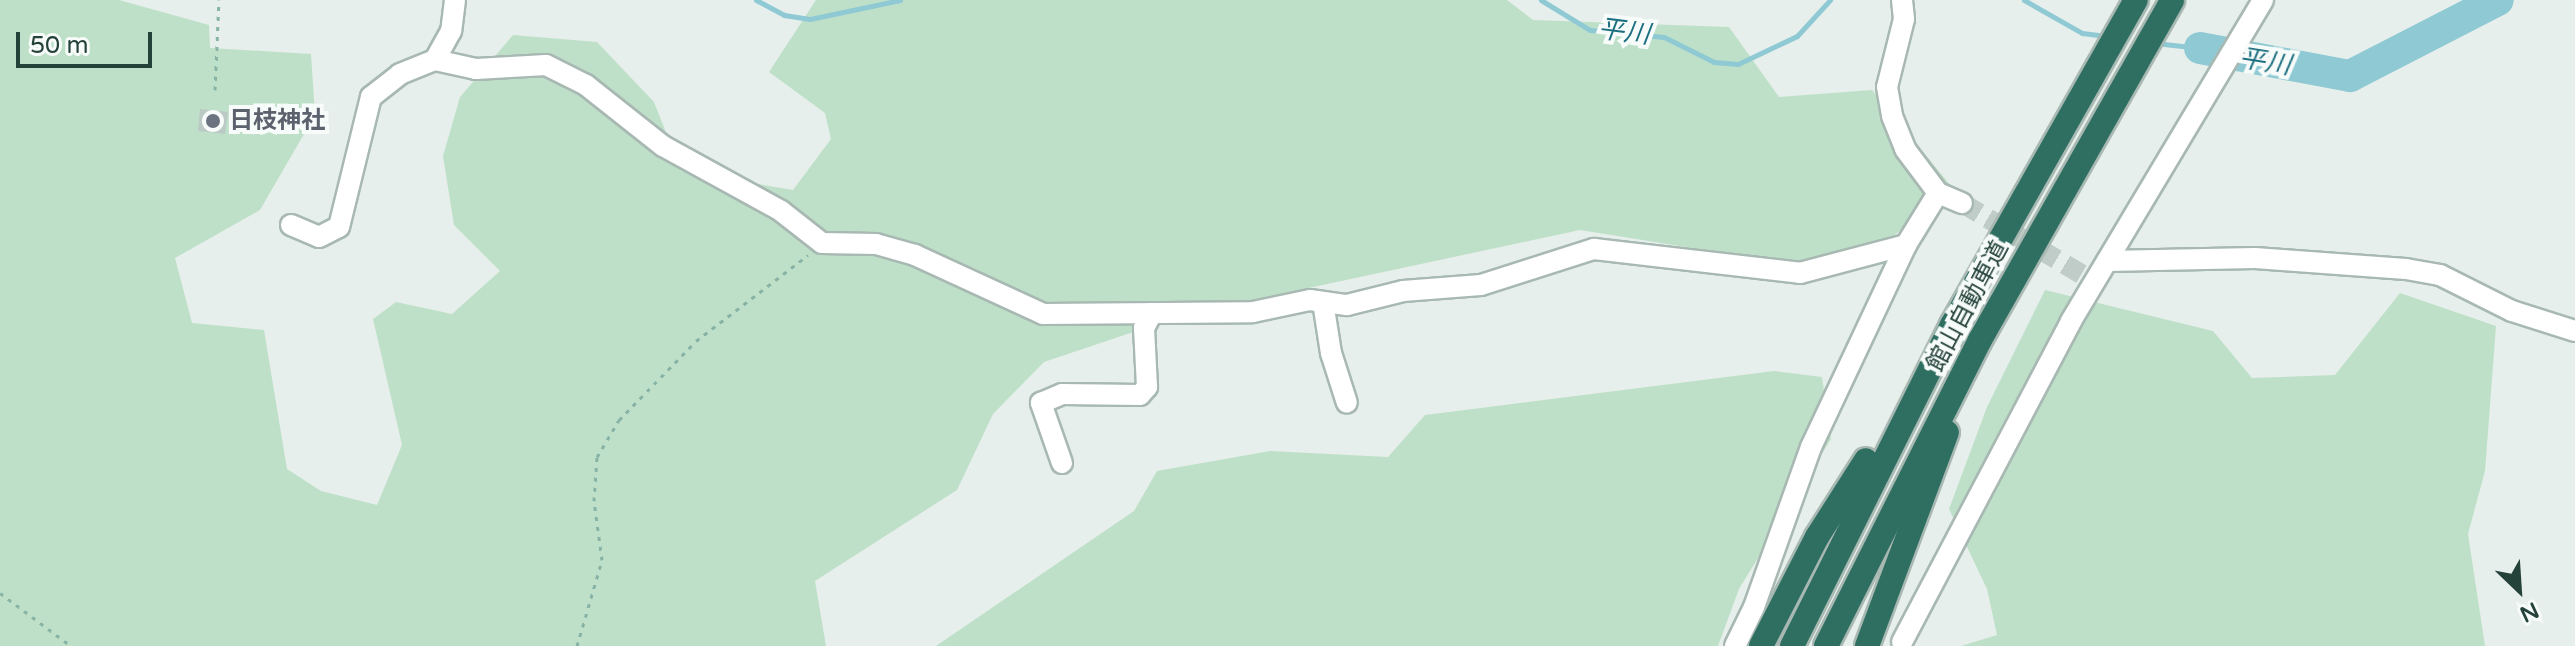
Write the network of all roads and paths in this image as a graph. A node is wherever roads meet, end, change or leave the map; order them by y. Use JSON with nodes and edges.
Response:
{"nodes":[{"id":1,"x":219,"y":0,"type":"edge"},
{"id":2,"x":455,"y":0,"type":"edge"},
{"id":3,"x":1902,"y":0,"type":"edge"},
{"id":4,"x":2136,"y":0,"type":"edge"},
{"id":5,"x":2263,"y":0,"type":"edge"},
{"id":6,"x":2170,"y":4,"type":"edge"},
{"id":7,"x":435,"y":60,"type":"junction"},
{"id":8,"x":215,"y":90,"type":"dead end"},
{"id":9,"x":1938,"y":193,"type":"junction"},
{"id":10,"x":1962,"y":203,"type":"tunnel mouth"},
{"id":11,"x":291,"y":225,"type":"dead end"},
{"id":12,"x":822,"y":243,"type":"junction"},
{"id":13,"x":1906,"y":245,"type":"junction"},
{"id":14,"x":2107,"y":261,"type":"junction"},
{"id":15,"x":1323,"y":302,"type":"junction"},
{"id":16,"x":1152,"y":313,"type":"junction"},
{"id":17,"x":1952,"y":325,"type":"junction"},
{"id":18,"x":2575,"y":331,"type":"edge"},
{"id":19,"x":1980,"y":340,"type":"junction"},
{"id":20,"x":1347,"y":403,"type":"dead end"},
{"id":21,"x":1062,"y":463,"type":"dead end"},
{"id":22,"x":0,"y":593,"type":"edge"},
{"id":23,"x":1902,"y":642,"type":"dead end"},
{"id":24,"x":71,"y":646,"type":"edge"},
{"id":25,"x":577,"y":646,"type":"edge"},
{"id":26,"x":1735,"y":646,"type":"edge"},
{"id":27,"x":1761,"y":646,"type":"edge"},
{"id":28,"x":1792,"y":646,"type":"edge"},
{"id":29,"x":1826,"y":646,"type":"edge"},
{"id":30,"x":1867,"y":646,"type":"edge"}],
"edges":[{"from":1,"to":8,"type":"path"},
{"from":2,"to":7,"type":"street"},
{"from":3,"to":9,"type":"street"},
{"from":4,"to":17,"type":"highway","name":"館山自動車道"},
{"from":5,"to":14,"type":"street"},
{"from":6,"to":19,"type":"highway","name":"館山自動車道"},
{"from":7,"to":11,"type":"street"},
{"from":7,"to":12,"type":"street"},
{"from":9,"to":10,"type":"street"},
{"from":9,"to":13,"type":"street"},
{"from":12,"to":16,"type":"street"},
{"from":12,"to":25,"type":"path"},
{"from":13,"to":15,"type":"street"},
{"from":13,"to":26,"type":"street"},
{"from":14,"to":18,"type":"street"},
{"from":14,"to":23,"type":"street"},
{"from":15,"to":16,"type":"street"},
{"from":15,"to":20,"type":"street"},
{"from":16,"to":21,"type":"street"},
{"from":17,"to":27,"type":"highway"},
{"from":17,"to":28,"type":"highway","name":"館山自動車道"},
{"from":19,"to":29,"type":"highway","name":"館山自動車道"},
{"from":19,"to":30,"type":"highway"},
{"from":22,"to":24,"type":"path"}]}
